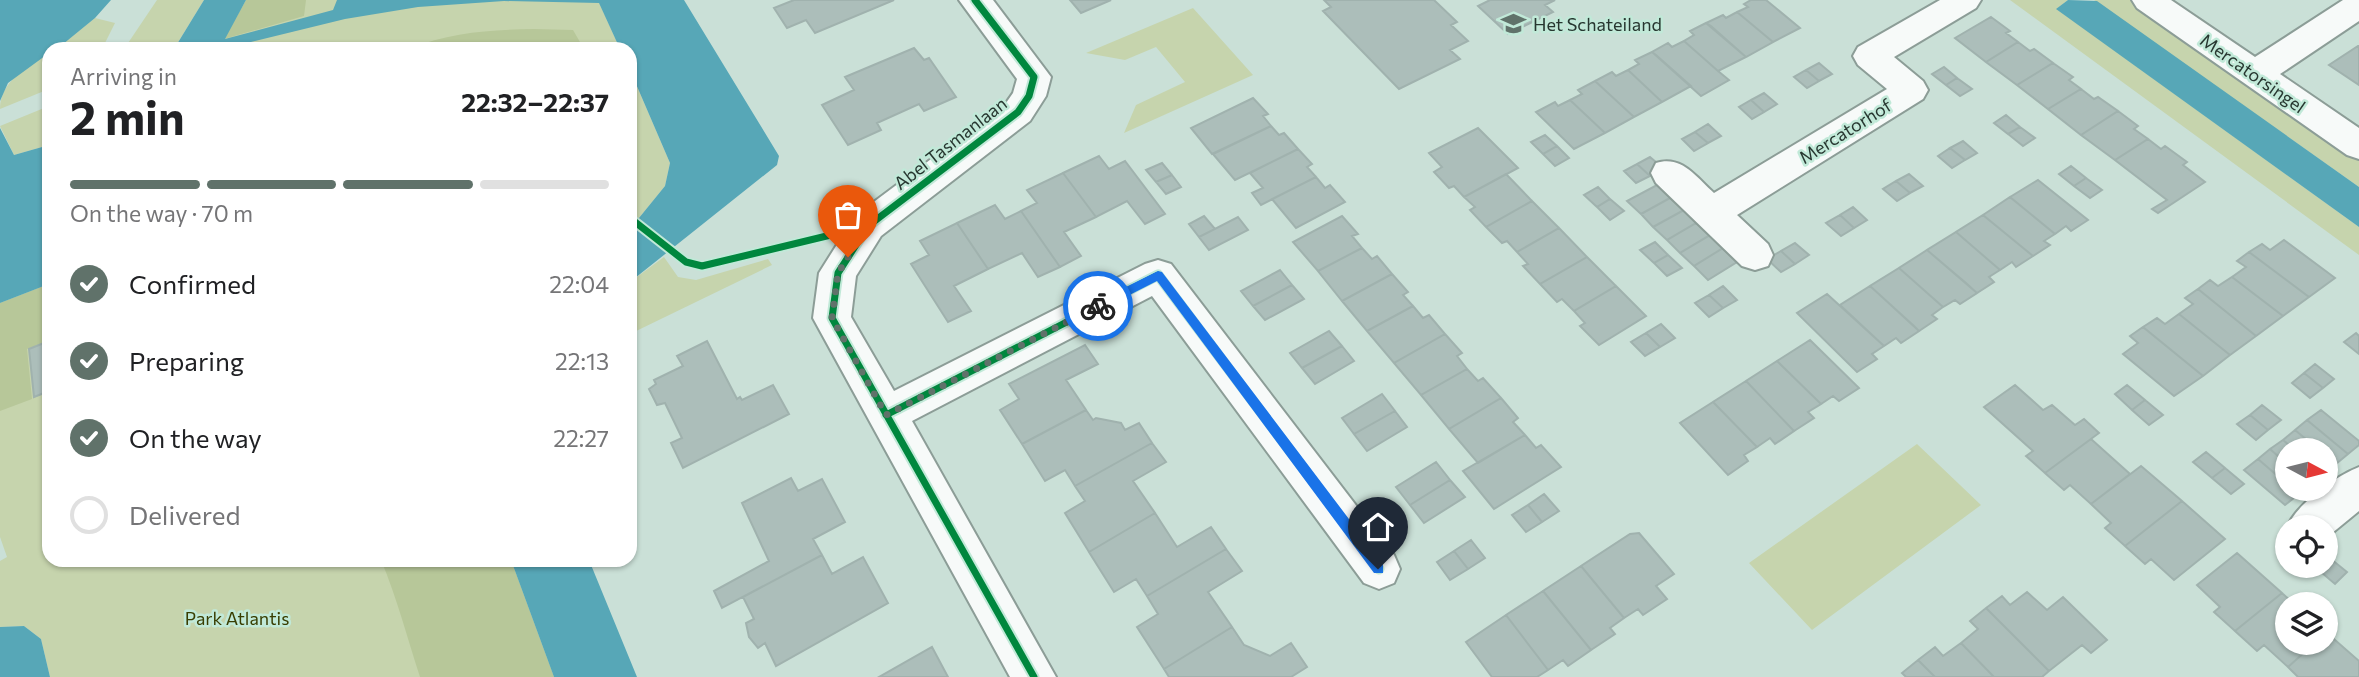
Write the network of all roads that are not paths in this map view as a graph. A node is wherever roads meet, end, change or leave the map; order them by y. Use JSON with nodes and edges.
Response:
{"nodes":[{"id":1,"x":975,"y":0,"type":"edge"},
{"id":2,"x":1965,"y":0,"type":"edge"},
{"id":3,"x":2148,"y":0,"type":"edge"},
{"id":4,"x":2359,"y":5,"type":"edge"},
{"id":5,"x":2255,"y":74,"type":"junction"},
{"id":6,"x":2359,"y":145,"type":"edge"},
{"id":7,"x":1669,"y":173,"type":"dead end"},
{"id":8,"x":1711,"y":213,"type":"junction"},
{"id":9,"x":1755,"y":256,"type":"dead end"},
{"id":10,"x":886,"y":415,"type":"junction"},
{"id":11,"x":2355,"y":497,"type":"edge"},
{"id":12,"x":2327,"y":515,"type":"edge"},
{"id":13,"x":1378,"y":569,"type":"dead end"},
{"id":14,"x":1034,"y":677,"type":"edge"}],
"edges":[{"from":1,"to":10,"type":"street","name":"Abel Tasmanlaan"},
{"from":2,"to":8,"type":"street","name":"Mercatorhof"},
{"from":3,"to":5,"type":"street","name":"Mercatorsingel"},
{"from":4,"to":5,"type":"street"},
{"from":5,"to":6,"type":"street","name":"Mercatorsingel"},
{"from":7,"to":8,"type":"street"},
{"from":8,"to":9,"type":"street"},
{"from":10,"to":13,"type":"street"},
{"from":10,"to":14,"type":"street","name":"Abel Tasmanlaan"},
{"from":11,"to":12,"type":"street"}]}
